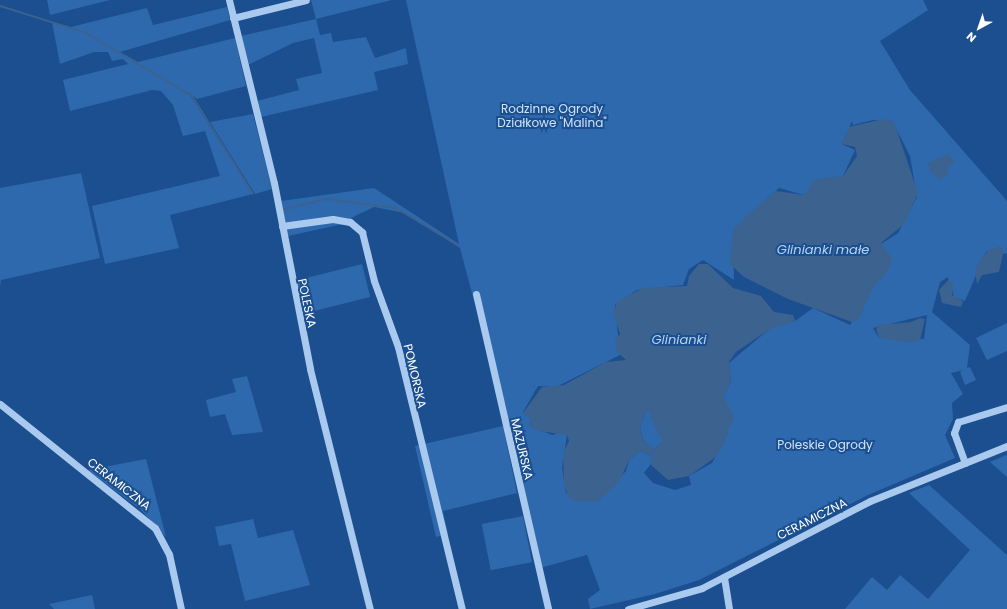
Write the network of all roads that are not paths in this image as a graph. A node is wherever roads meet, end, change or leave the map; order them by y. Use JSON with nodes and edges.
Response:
{"nodes":[{"id":1,"x":229,"y":0,"type":"edge"},
{"id":2,"x":306,"y":0,"type":"edge"},
{"id":3,"x":233,"y":18,"type":"junction"},
{"id":4,"x":282,"y":226,"type":"junction"},
{"id":5,"x":476,"y":294,"type":"dead end"},
{"id":6,"x":0,"y":404,"type":"edge"},
{"id":7,"x":1007,"y":406,"type":"edge"},
{"id":8,"x":1007,"y":446,"type":"edge"},
{"id":9,"x":965,"y":463,"type":"junction"},
{"id":10,"x":724,"y":577,"type":"junction"},
{"id":11,"x":182,"y":609,"type":"edge"},
{"id":12,"x":370,"y":609,"type":"edge"},
{"id":13,"x":462,"y":609,"type":"edge"},
{"id":14,"x":548,"y":609,"type":"edge"},
{"id":15,"x":628,"y":609,"type":"edge"},
{"id":16,"x":729,"y":609,"type":"edge"}],
"edges":[{"from":1,"to":3,"type":"street","name":"POLESKA"},
{"from":2,"to":3,"type":"street"},
{"from":3,"to":4,"type":"street","name":"POLESKA"},
{"from":4,"to":12,"type":"street","name":"POLESKA"},
{"from":4,"to":13,"type":"street","name":"POMORSKA"},
{"from":5,"to":14,"type":"street","name":"MAZURSKA"},
{"from":6,"to":11,"type":"street","name":"CERAMICZNA"},
{"from":7,"to":9,"type":"street"},
{"from":8,"to":9,"type":"street","name":"CERAMICZNA"},
{"from":9,"to":10,"type":"street","name":"CERAMICZNA"},
{"from":10,"to":15,"type":"street","name":"CERAMICZNA"},
{"from":10,"to":16,"type":"street"}]}
